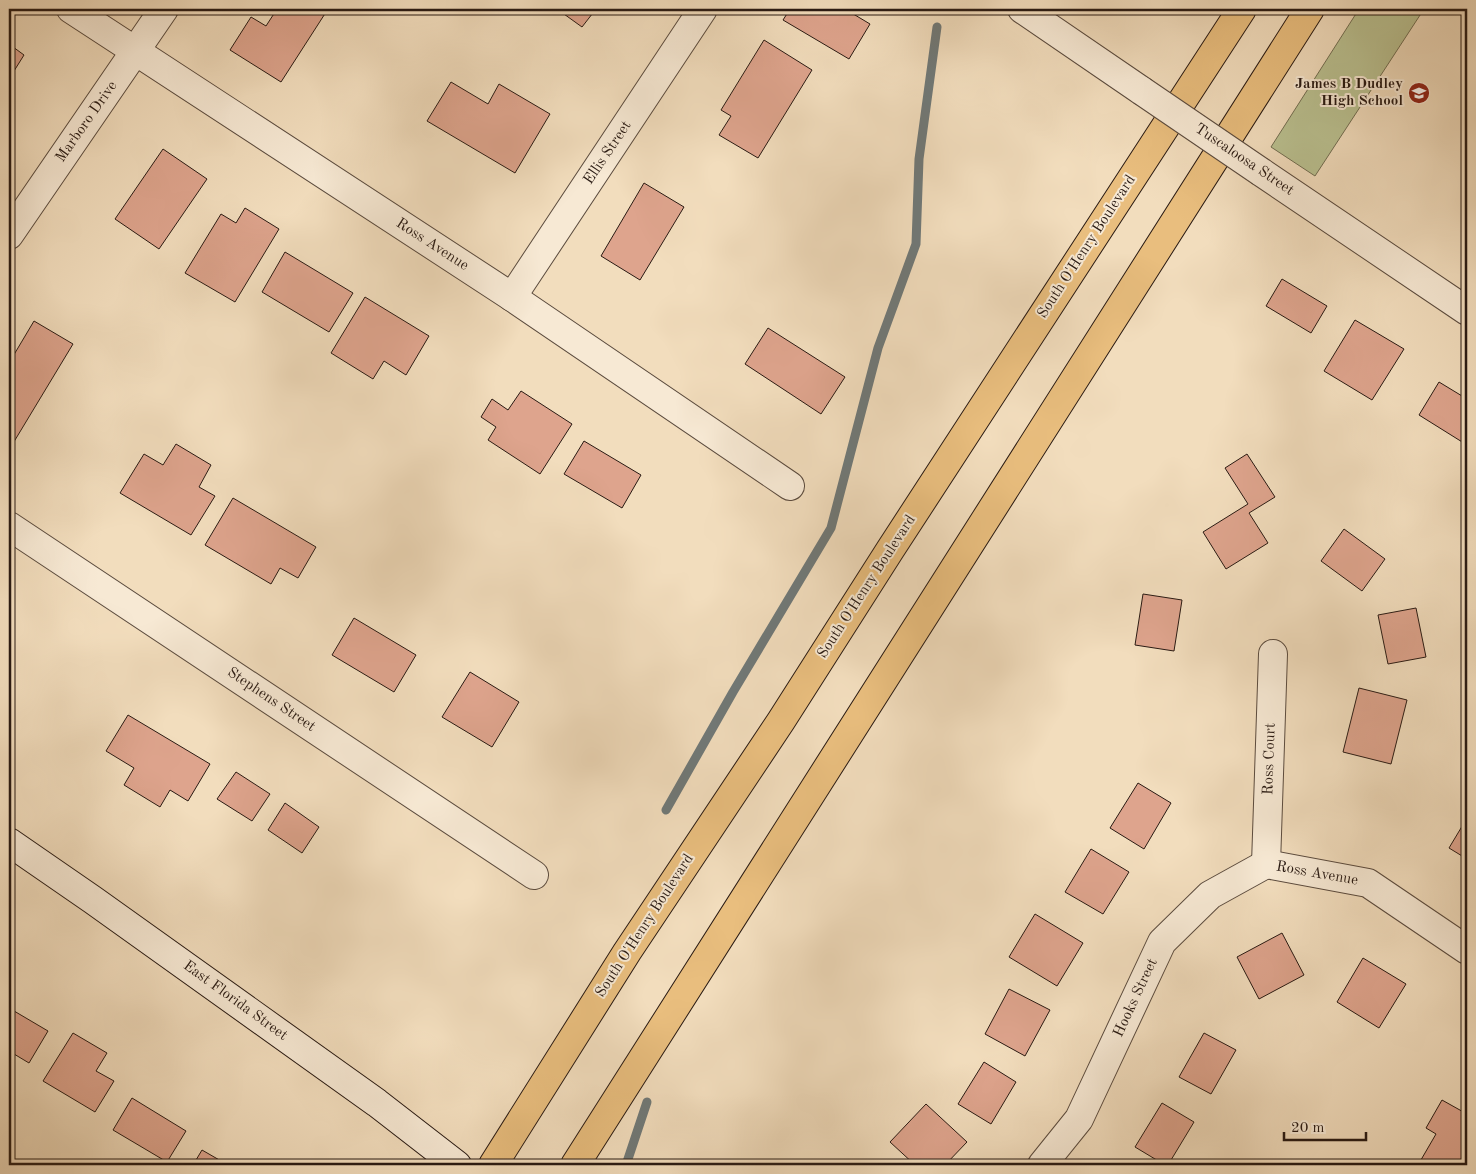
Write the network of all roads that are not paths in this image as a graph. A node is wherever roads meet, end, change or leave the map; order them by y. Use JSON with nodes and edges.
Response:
{"nodes":[{"id":1,"x":71,"y":9,"type":"edge"},
{"id":2,"x":164,"y":9,"type":"edge"},
{"id":3,"x":703,"y":9,"type":"edge"},
{"id":4,"x":1022,"y":9,"type":"edge"},
{"id":5,"x":1242,"y":9,"type":"edge"},
{"id":6,"x":1310,"y":9,"type":"edge"},
{"id":7,"x":136,"y":52,"type":"junction"},
{"id":8,"x":9,"y":236,"type":"edge"},
{"id":9,"x":512,"y":297,"type":"junction"},
{"id":10,"x":1467,"y":311,"type":"edge"},
{"id":11,"x":790,"y":486,"type":"dead end"},
{"id":12,"x":9,"y":526,"type":"edge"},
{"id":13,"x":1273,"y":654,"type":"dead end"},
{"id":14,"x":9,"y":842,"type":"edge"},
{"id":15,"x":1266,"y":864,"type":"junction"},
{"id":16,"x":534,"y":875,"type":"dead end"},
{"id":17,"x":1467,"y":950,"type":"edge"},
{"id":18,"x":457,"y":1165,"type":"edge"},
{"id":19,"x":493,"y":1165,"type":"edge"},
{"id":20,"x":575,"y":1165,"type":"edge"},
{"id":21,"x":1042,"y":1165,"type":"edge"}],
"edges":[{"from":1,"to":7,"type":"street","name":"Ross Avenue"},
{"from":2,"to":7,"type":"street","name":"Marboro Drive"},
{"from":3,"to":9,"type":"street","name":"Ellis Street"},
{"from":4,"to":10,"type":"street","name":"Tuscaloosa Street","bridge":true},
{"from":5,"to":19,"type":"highway","name":"South O'Henry Boulevard"},
{"from":6,"to":20,"type":"highway"},
{"from":7,"to":8,"type":"street","name":"Marboro Drive"},
{"from":7,"to":9,"type":"street","name":"Ross Avenue"},
{"from":9,"to":11,"type":"street","name":"Ross Avenue"},
{"from":12,"to":16,"type":"street","name":"Stephens Street"},
{"from":13,"to":15,"type":"street","name":"Ross Court"},
{"from":14,"to":18,"type":"street","name":"East Florida Street"},
{"from":15,"to":17,"type":"street","name":"Ross Avenue"},
{"from":15,"to":21,"type":"street","name":"Hooks Street"}]}
